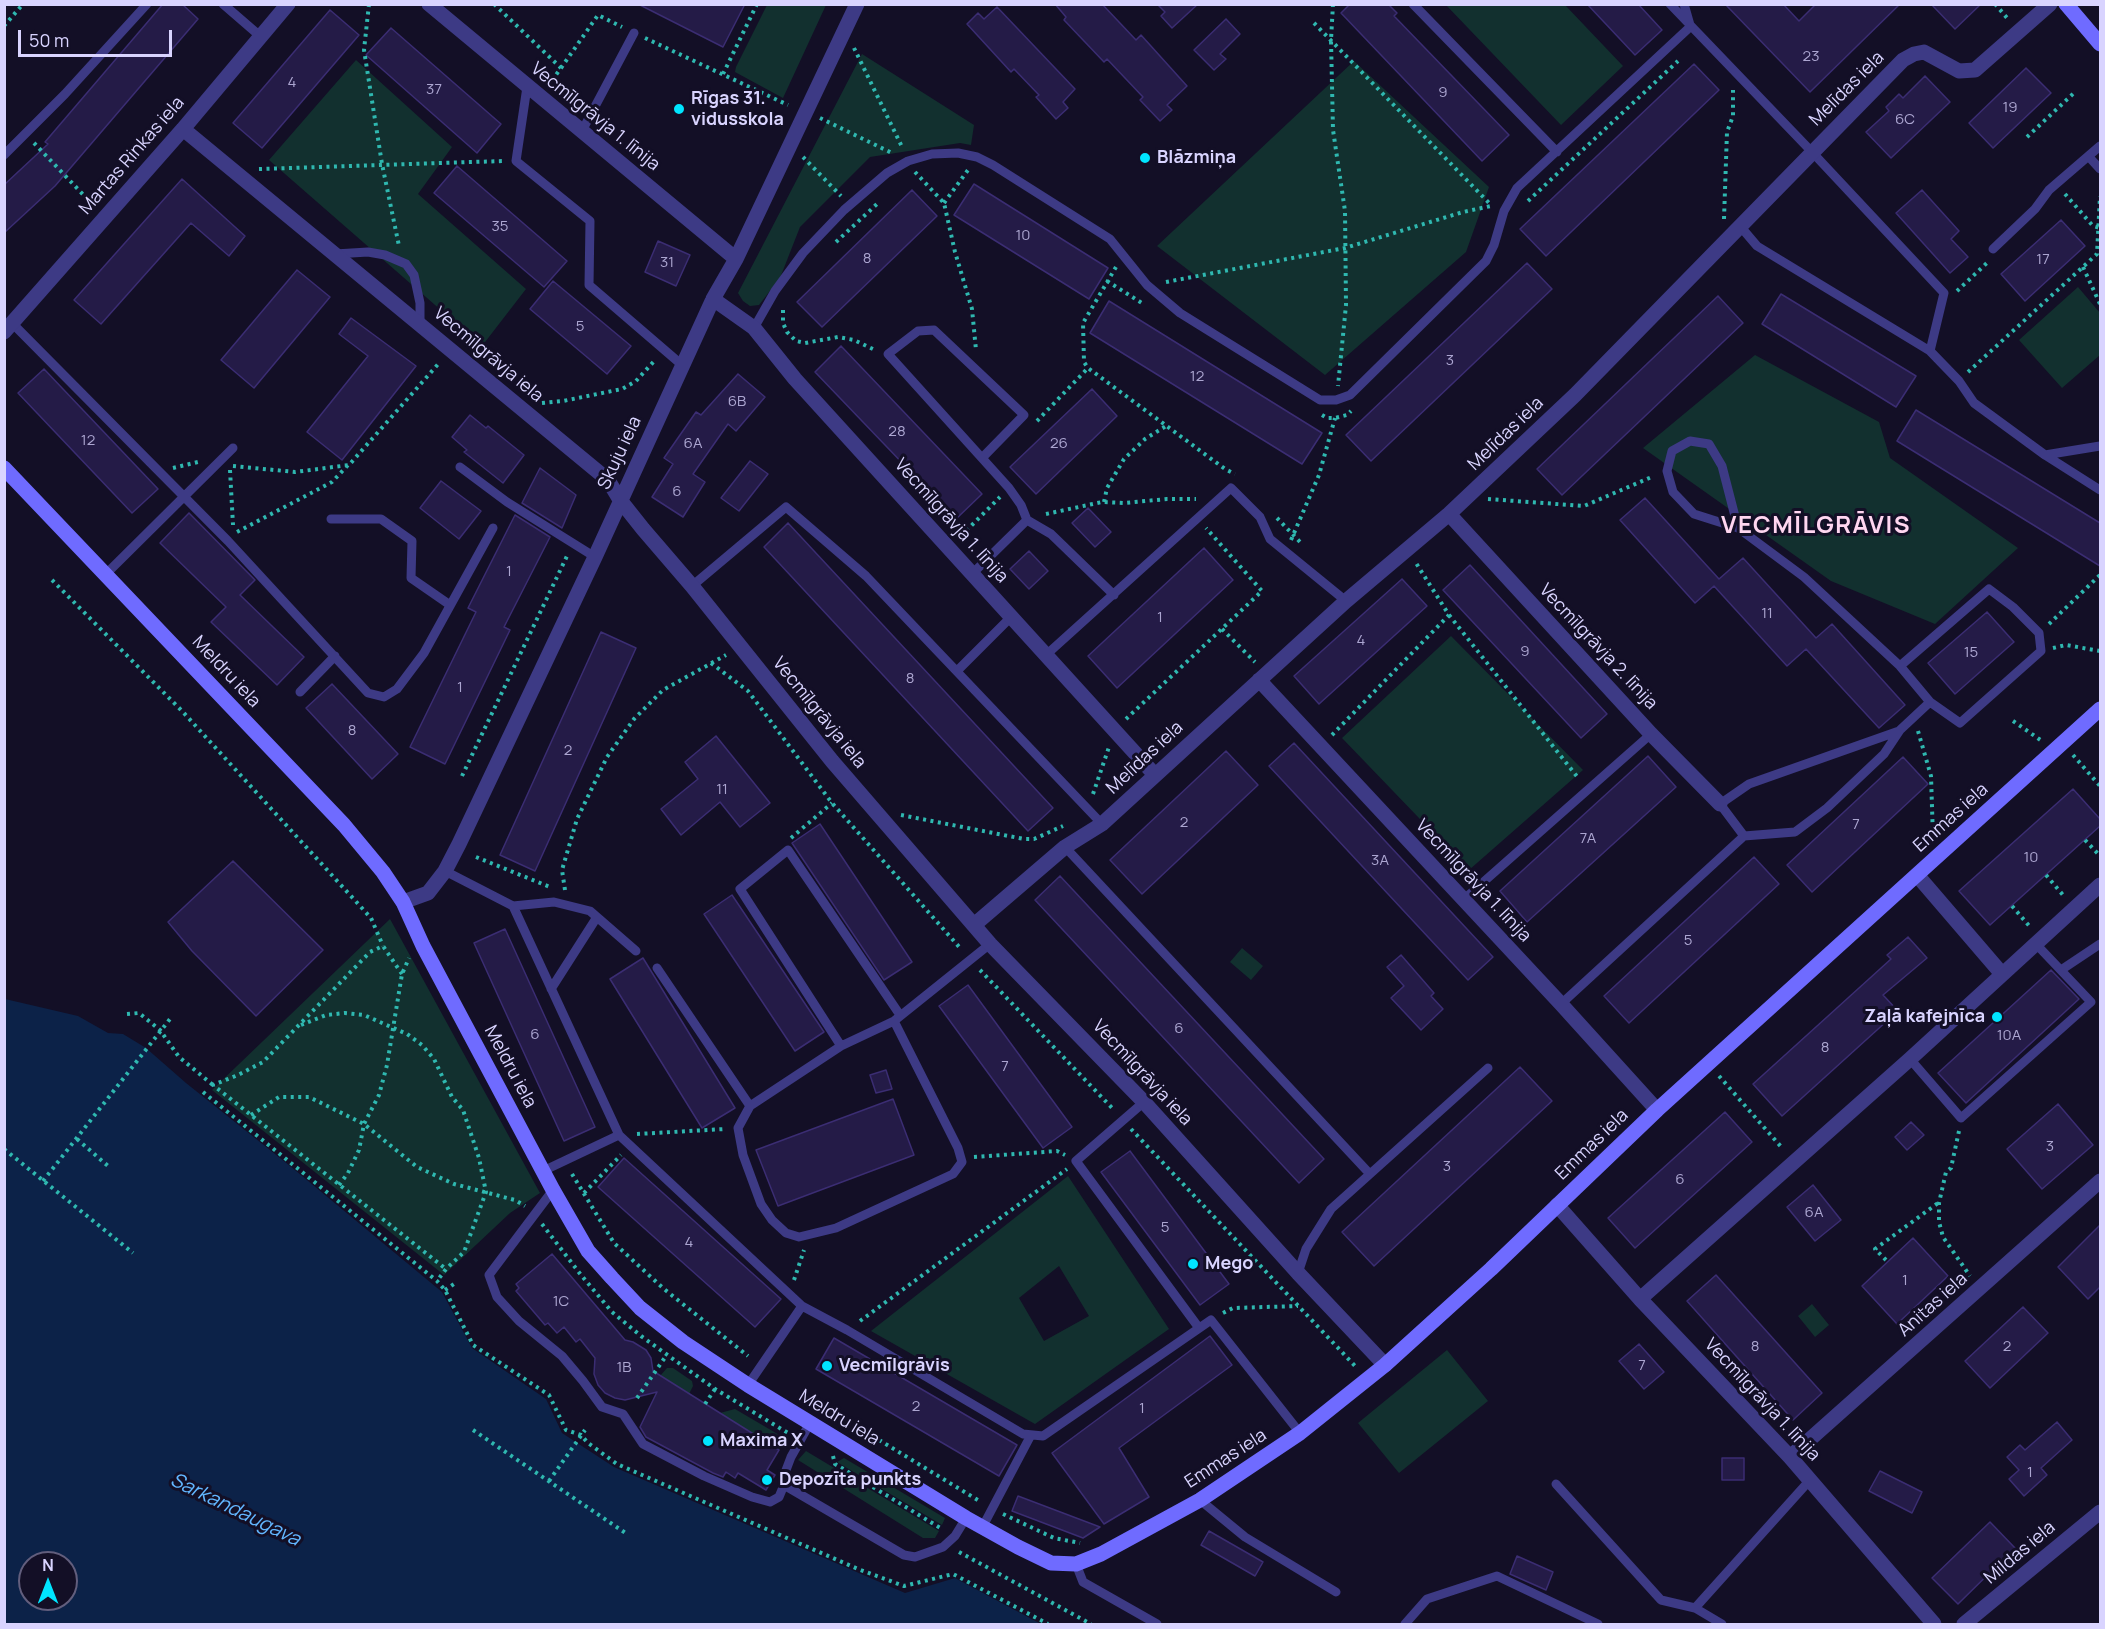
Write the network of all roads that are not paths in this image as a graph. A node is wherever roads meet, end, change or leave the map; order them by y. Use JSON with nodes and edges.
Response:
{"nodes":[{"id":1,"x":147,"y":4,"type":"edge"},
{"id":2,"x":223,"y":4,"type":"edge"},
{"id":3,"x":288,"y":4,"type":"edge"},
{"id":4,"x":429,"y":4,"type":"edge"},
{"id":5,"x":857,"y":4,"type":"edge"},
{"id":6,"x":1413,"y":4,"type":"edge"},
{"id":7,"x":1670,"y":4,"type":"edge"},
{"id":8,"x":1684,"y":4,"type":"edge"},
{"id":9,"x":2050,"y":4,"type":"edge"},
{"id":10,"x":2066,"y":4,"type":"edge"},
{"id":11,"x":1690,"y":27,"type":"junction"},
{"id":12,"x":634,"y":33,"type":"road end"},
{"id":13,"x":260,"y":36,"type":"junction"},
{"id":14,"x":2100,"y":44,"type":"edge"},
{"id":15,"x":527,"y":87,"type":"junction"},
{"id":16,"x":183,"y":129,"type":"junction"},
{"id":17,"x":582,"y":131,"type":"junction"},
{"id":18,"x":2100,"y":146,"type":"edge"},
{"id":19,"x":1557,"y":152,"type":"junction"},
{"id":20,"x":1812,"y":152,"type":"junction"},
{"id":21,"x":4,"y":155,"type":"edge"},
{"id":22,"x":2089,"y":158,"type":"junction"},
{"id":23,"x":2100,"y":169,"type":"edge"},
{"id":24,"x":1736,"y":230,"type":"junction"},
{"id":25,"x":1993,"y":249,"type":"dead end"},
{"id":26,"x":335,"y":254,"type":"junction"},
{"id":27,"x":736,"y":258,"type":"junction"},
{"id":28,"x":714,"y":299,"type":"junction"},
{"id":29,"x":420,"y":322,"type":"junction"},
{"id":30,"x":8,"y":327,"type":"edge"},
{"id":31,"x":754,"y":328,"type":"junction"},
{"id":32,"x":1930,"y":351,"type":"junction"},
{"id":33,"x":682,"y":365,"type":"junction"},
{"id":34,"x":2100,"y":446,"type":"edge"},
{"id":35,"x":234,"y":448,"type":"dead end"},
{"id":36,"x":2045,"y":455,"type":"junction"},
{"id":37,"x":982,"y":458,"type":"junction"},
{"id":38,"x":460,"y":467,"type":"dead end"},
{"id":39,"x":4,"y":468,"type":"edge"},
{"id":40,"x":2100,"y":490,"type":"edge"},
{"id":41,"x":183,"y":496,"type":"junction"},
{"id":42,"x":620,"y":501,"type":"junction"},
{"id":43,"x":1449,"y":514,"type":"junction"},
{"id":44,"x":331,"y":519,"type":"dead end"},
{"id":45,"x":1027,"y":520,"type":"junction"},
{"id":46,"x":492,"y":528,"type":"dead end"},
{"id":47,"x":1738,"y":528,"type":"junction"},
{"id":48,"x":595,"y":557,"type":"junction"},
{"id":49,"x":973,"y":573,"type":"junction"},
{"id":50,"x":106,"y":574,"type":"junction"},
{"id":51,"x":692,"y":586,"type":"junction"},
{"id":52,"x":1114,"y":595,"type":"junction"},
{"id":53,"x":1346,"y":601,"type":"junction"},
{"id":54,"x":450,"y":605,"type":"junction"},
{"id":55,"x":1011,"y":617,"type":"junction"},
{"id":56,"x":1046,"y":655,"type":"junction"},
{"id":57,"x":335,"y":656,"type":"junction"},
{"id":58,"x":1900,"y":666,"type":"junction"},
{"id":59,"x":957,"y":671,"type":"junction"},
{"id":60,"x":1262,"y":676,"type":"junction"},
{"id":61,"x":300,"y":692,"type":"dead end"},
{"id":62,"x":1930,"y":702,"type":"junction"},
{"id":63,"x":2100,"y":709,"type":"edge"},
{"id":64,"x":1900,"y":730,"type":"junction"},
{"id":65,"x":1651,"y":734,"type":"junction"},
{"id":66,"x":1155,"y":775,"type":"junction"},
{"id":67,"x":1720,"y":804,"type":"junction"},
{"id":68,"x":1102,"y":824,"type":"junction"},
{"id":69,"x":1744,"y":836,"type":"junction"},
{"id":70,"x":1065,"y":847,"type":"junction"},
{"id":71,"x":445,"y":871,"type":"junction"},
{"id":72,"x":1917,"y":875,"type":"junction"},
{"id":73,"x":2100,"y":885,"type":"edge"},
{"id":74,"x":1463,"y":900,"type":"junction"},
{"id":75,"x":403,"y":902,"type":"junction"},
{"id":76,"x":513,"y":906,"type":"junction"},
{"id":77,"x":597,"y":917,"type":"junction"},
{"id":78,"x":974,"y":925,"type":"junction"},
{"id":79,"x":2038,"y":941,"type":"junction"},
{"id":80,"x":990,"y":944,"type":"junction"},
{"id":81,"x":2100,"y":944,"type":"edge"},
{"id":82,"x":636,"y":951,"type":"dead end"},
{"id":83,"x":657,"y":968,"type":"dead end"},
{"id":84,"x":2061,"y":970,"type":"junction"},
{"id":85,"x":2002,"y":974,"type":"junction"},
{"id":86,"x":551,"y":988,"type":"junction"},
{"id":87,"x":1561,"y":1004,"type":"junction"},
{"id":88,"x":897,"y":1018,"type":"junction"},
{"id":89,"x":841,"y":1046,"type":"junction"},
{"id":90,"x":1910,"y":1059,"type":"junction"},
{"id":91,"x":1488,"y":1068,"type":"dead end"},
{"id":92,"x":1144,"y":1102,"type":"junction"},
{"id":93,"x":750,"y":1106,"type":"junction"},
{"id":94,"x":1657,"y":1110,"type":"junction"},
{"id":95,"x":619,"y":1135,"type":"junction"},
{"id":96,"x":543,"y":1171,"type":"junction"},
{"id":97,"x":1369,"y":1173,"type":"junction"},
{"id":98,"x":2100,"y":1181,"type":"edge"},
{"id":99,"x":553,"y":1190,"type":"junction"},
{"id":100,"x":1557,"y":1205,"type":"junction"},
{"id":101,"x":1298,"y":1273,"type":"junction"},
{"id":102,"x":1640,"y":1299,"type":"junction"},
{"id":103,"x":802,"y":1306,"type":"junction"},
{"id":104,"x":1199,"y":1328,"type":"junction"},
{"id":105,"x":1385,"y":1365,"type":"junction"},
{"id":106,"x":748,"y":1385,"type":"junction"},
{"id":107,"x":810,"y":1423,"type":"junction"},
{"id":108,"x":1300,"y":1433,"type":"junction"},
{"id":109,"x":1031,"y":1435,"type":"junction"},
{"id":110,"x":1790,"y":1457,"type":"junction"},
{"id":111,"x":1810,"y":1480,"type":"junction"},
{"id":112,"x":1556,"y":1484,"type":"dead end"},
{"id":113,"x":784,"y":1485,"type":"junction"},
{"id":114,"x":1200,"y":1500,"type":"junction"},
{"id":115,"x":2100,"y":1512,"type":"edge"},
{"id":116,"x":966,"y":1518,"type":"junction"},
{"id":117,"x":983,"y":1526,"type":"junction"},
{"id":118,"x":1076,"y":1564,"type":"junction"},
{"id":119,"x":1336,"y":1592,"type":"dead end"},
{"id":120,"x":1695,"y":1608,"type":"junction"},
{"id":121,"x":1577,"y":1614,"type":"junction"},
{"id":122,"x":1157,"y":1624,"type":"edge"},
{"id":123,"x":1405,"y":1624,"type":"edge"},
{"id":124,"x":1571,"y":1624,"type":"edge"},
{"id":125,"x":1598,"y":1624,"type":"edge"},
{"id":126,"x":1719,"y":1624,"type":"edge"},
{"id":127,"x":1934,"y":1624,"type":"edge"},
{"id":128,"x":1964,"y":1624,"type":"edge"}],
"edges":[{"from":1,"to":21,"type":"lane"},
{"from":2,"to":13,"type":"lane"},
{"from":3,"to":13,"type":"street","name":"Martas Rinkas iela"},
{"from":4,"to":15,"type":"street","name":"Vecmīlgrāvja 1. līnija"},
{"from":5,"to":27,"type":"street","name":"Skuju iela"},
{"from":6,"to":19,"type":"lane"},
{"from":7,"to":11,"type":"lane"},
{"from":8,"to":11,"type":"lane"},
{"from":9,"to":20,"type":"street","name":"Melīdas iela"},
{"from":10,"to":14,"type":"street"},
{"from":11,"to":19,"type":"lane"},
{"from":11,"to":20,"type":"lane"},
{"from":12,"to":17,"type":"lane"},
{"from":13,"to":16,"type":"street","name":"Martas Rinkas iela"},
{"from":15,"to":17,"type":"street","name":"Vecmīlgrāvja 1. līnija"},
{"from":15,"to":33,"type":"lane"},
{"from":16,"to":26,"type":"street","name":"Vecmīlgrāvja iela"},
{"from":16,"to":30,"type":"street","name":"Martas Rinkas iela"},
{"from":17,"to":27,"type":"street","name":"Vecmīlgrāvja 1. līnija"},
{"from":18,"to":22,"type":"lane"},
{"from":19,"to":31,"type":"lane"},
{"from":20,"to":24,"type":"street","name":"Melīdas iela"},
{"from":20,"to":32,"type":"lane"},
{"from":22,"to":23,"type":"lane"},
{"from":22,"to":25,"type":"lane"},
{"from":24,"to":32,"type":"lane"},
{"from":24,"to":43,"type":"street","name":"Melīdas iela"},
{"from":26,"to":29,"type":"street","name":"Vecmīlgrāvja iela"},
{"from":26,"to":29,"type":"lane"},
{"from":27,"to":28,"type":"street","name":"Skuju iela"},
{"from":28,"to":31,"type":"street","name":"Vecmīlgrāvja 1. līnija"},
{"from":28,"to":33,"type":"street","name":"Skuju iela"},
{"from":29,"to":42,"type":"street","name":"Vecmīlgrāvja iela"},
{"from":30,"to":41,"type":"lane"},
{"from":31,"to":49,"type":"street","name":"Vecmīlgrāvja 1. līnija"},
{"from":32,"to":36,"type":"lane"},
{"from":33,"to":42,"type":"street","name":"Skuju iela"},
{"from":34,"to":36,"type":"lane"},
{"from":35,"to":41,"type":"lane"},
{"from":36,"to":40,"type":"lane"},
{"from":37,"to":37,"type":"lane"},
{"from":37,"to":45,"type":"lane"},
{"from":38,"to":48,"type":"lane"},
{"from":39,"to":50,"type":"street","name":"Meldru iela"},
{"from":41,"to":50,"type":"lane"},
{"from":41,"to":57,"type":"lane"},
{"from":42,"to":48,"type":"street","name":"Skuju iela"},
{"from":42,"to":51,"type":"street","name":"Vecmīlgrāvja iela"},
{"from":43,"to":53,"type":"street","name":"Melīdas iela"},
{"from":43,"to":65,"type":"street","name":"Vecmīlgrāvja 2. līnija"},
{"from":44,"to":54,"type":"lane"},
{"from":45,"to":49,"type":"lane"},
{"from":45,"to":52,"type":"lane"},
{"from":46,"to":54,"type":"lane"},
{"from":47,"to":47,"type":"lane"},
{"from":47,"to":58,"type":"lane"},
{"from":48,"to":71,"type":"street","name":"Skuju iela"},
{"from":49,"to":55,"type":"street","name":"Vecmīlgrāvja 1. līnija"},
{"from":50,"to":75,"type":"street","name":"Meldru iela"},
{"from":51,"to":59,"type":"lane"},
{"from":51,"to":78,"type":"street","name":"Vecmīlgrāvja iela"},
{"from":52,"to":53,"type":"lane"},
{"from":52,"to":56,"type":"lane"},
{"from":53,"to":60,"type":"street","name":"Melīdas iela"},
{"from":54,"to":57,"type":"lane"},
{"from":55,"to":56,"type":"street","name":"Vecmīlgrāvja 1. līnija"},
{"from":55,"to":59,"type":"lane"},
{"from":56,"to":66,"type":"street","name":"Vecmīlgrāvja 1. līnija"},
{"from":57,"to":61,"type":"lane"},
{"from":58,"to":62,"type":"lane"},
{"from":58,"to":62,"type":"lane"},
{"from":59,"to":68,"type":"lane"},
{"from":60,"to":66,"type":"street","name":"Melīdas iela"},
{"from":60,"to":74,"type":"street","name":"Vecmīlgrāvja 1. līnija"},
{"from":62,"to":64,"type":"lane"},
{"from":63,"to":72,"type":"street","name":"Emmas iela"},
{"from":64,"to":67,"type":"lane"},
{"from":64,"to":69,"type":"lane"},
{"from":65,"to":67,"type":"street","name":"Vecmīlgrāvja 2. līnija"},
{"from":65,"to":74,"type":"lane"},
{"from":66,"to":68,"type":"street","name":"Melīdas iela"},
{"from":67,"to":69,"type":"lane"},
{"from":68,"to":70,"type":"street","name":"Melīdas iela"},
{"from":69,"to":87,"type":"lane"},
{"from":70,"to":78,"type":"street","name":"Melīdas iela"},
{"from":70,"to":97,"type":"lane"},
{"from":71,"to":75,"type":"street","name":"Skuju iela"},
{"from":71,"to":76,"type":"lane"},
{"from":72,"to":85,"type":"street"},
{"from":72,"to":94,"type":"street","name":"Emmas iela"},
{"from":73,"to":79,"type":"street"},
{"from":74,"to":87,"type":"street","name":"Vecmīlgrāvja 1. līnija"},
{"from":75,"to":96,"type":"street","name":"Meldru iela"},
{"from":76,"to":77,"type":"lane"},
{"from":76,"to":86,"type":"lane"},
{"from":77,"to":82,"type":"lane"},
{"from":77,"to":86,"type":"lane"},
{"from":78,"to":80,"type":"street","name":"Vecmīlgrāvja iela"},
{"from":79,"to":84,"type":"lane"},
{"from":79,"to":85,"type":"street"},
{"from":80,"to":88,"type":"lane"},
{"from":80,"to":92,"type":"street","name":"Vecmīlgrāvja iela"},
{"from":81,"to":84,"type":"lane"},
{"from":83,"to":93,"type":"lane"},
{"from":84,"to":90,"type":"lane"},
{"from":85,"to":90,"type":"street"},
{"from":86,"to":95,"type":"lane"},
{"from":87,"to":94,"type":"street","name":"Vecmīlgrāvja 1. līnija"},
{"from":88,"to":89,"type":"lane"},
{"from":88,"to":89,"type":"lane"},
{"from":88,"to":93,"type":"lane"},
{"from":89,"to":93,"type":"lane"},
{"from":90,"to":102,"type":"street"},
{"from":91,"to":97,"type":"lane"},
{"from":92,"to":101,"type":"street","name":"Vecmīlgrāvja iela"},
{"from":92,"to":104,"type":"lane"},
{"from":94,"to":100,"type":"street","name":"Emmas iela"},
{"from":95,"to":96,"type":"lane"},
{"from":95,"to":103,"type":"lane"},
{"from":96,"to":99,"type":"street","name":"Meldru iela"},
{"from":97,"to":101,"type":"lane"},
{"from":98,"to":110,"type":"street","name":"Anitas iela"},
{"from":99,"to":106,"type":"street","name":"Meldru iela"},
{"from":99,"to":113,"type":"lane"},
{"from":100,"to":102,"type":"street","name":"Vecmīlgrāvja 1. līnija"},
{"from":100,"to":105,"type":"street","name":"Emmas iela"},
{"from":101,"to":105,"type":"street","name":"Vecmīlgrāvja iela"},
{"from":102,"to":110,"type":"street","name":"Vecmīlgrāvja 1. līnija"},
{"from":103,"to":106,"type":"lane"},
{"from":103,"to":109,"type":"lane"},
{"from":104,"to":108,"type":"lane"},
{"from":104,"to":109,"type":"lane"},
{"from":105,"to":108,"type":"street","name":"Emmas iela"},
{"from":106,"to":107,"type":"street","name":"Meldru iela"},
{"from":107,"to":113,"type":"lane"},
{"from":107,"to":116,"type":"street","name":"Meldru iela"},
{"from":108,"to":114,"type":"street","name":"Emmas iela"},
{"from":109,"to":117,"type":"lane"},
{"from":110,"to":111,"type":"street","name":"Vecmīlgrāvja 1. līnija"},
{"from":111,"to":120,"type":"lane"},
{"from":111,"to":127,"type":"street","name":"Vecmīlgrāvja 1. līnija"},
{"from":112,"to":120,"type":"lane"},
{"from":113,"to":116,"type":"lane"},
{"from":114,"to":118,"type":"street","name":"Emmas iela"},
{"from":114,"to":119,"type":"lane"},
{"from":115,"to":128,"type":"street","name":"Mildas iela"},
{"from":116,"to":117,"type":"street","name":"Meldru iela"},
{"from":117,"to":118,"type":"street","name":"Meldru iela"},
{"from":118,"to":122,"type":"lane"},
{"from":120,"to":126,"type":"lane"},
{"from":121,"to":123,"type":"lane"},
{"from":121,"to":124,"type":"lane"},
{"from":121,"to":125,"type":"lane"}]}
